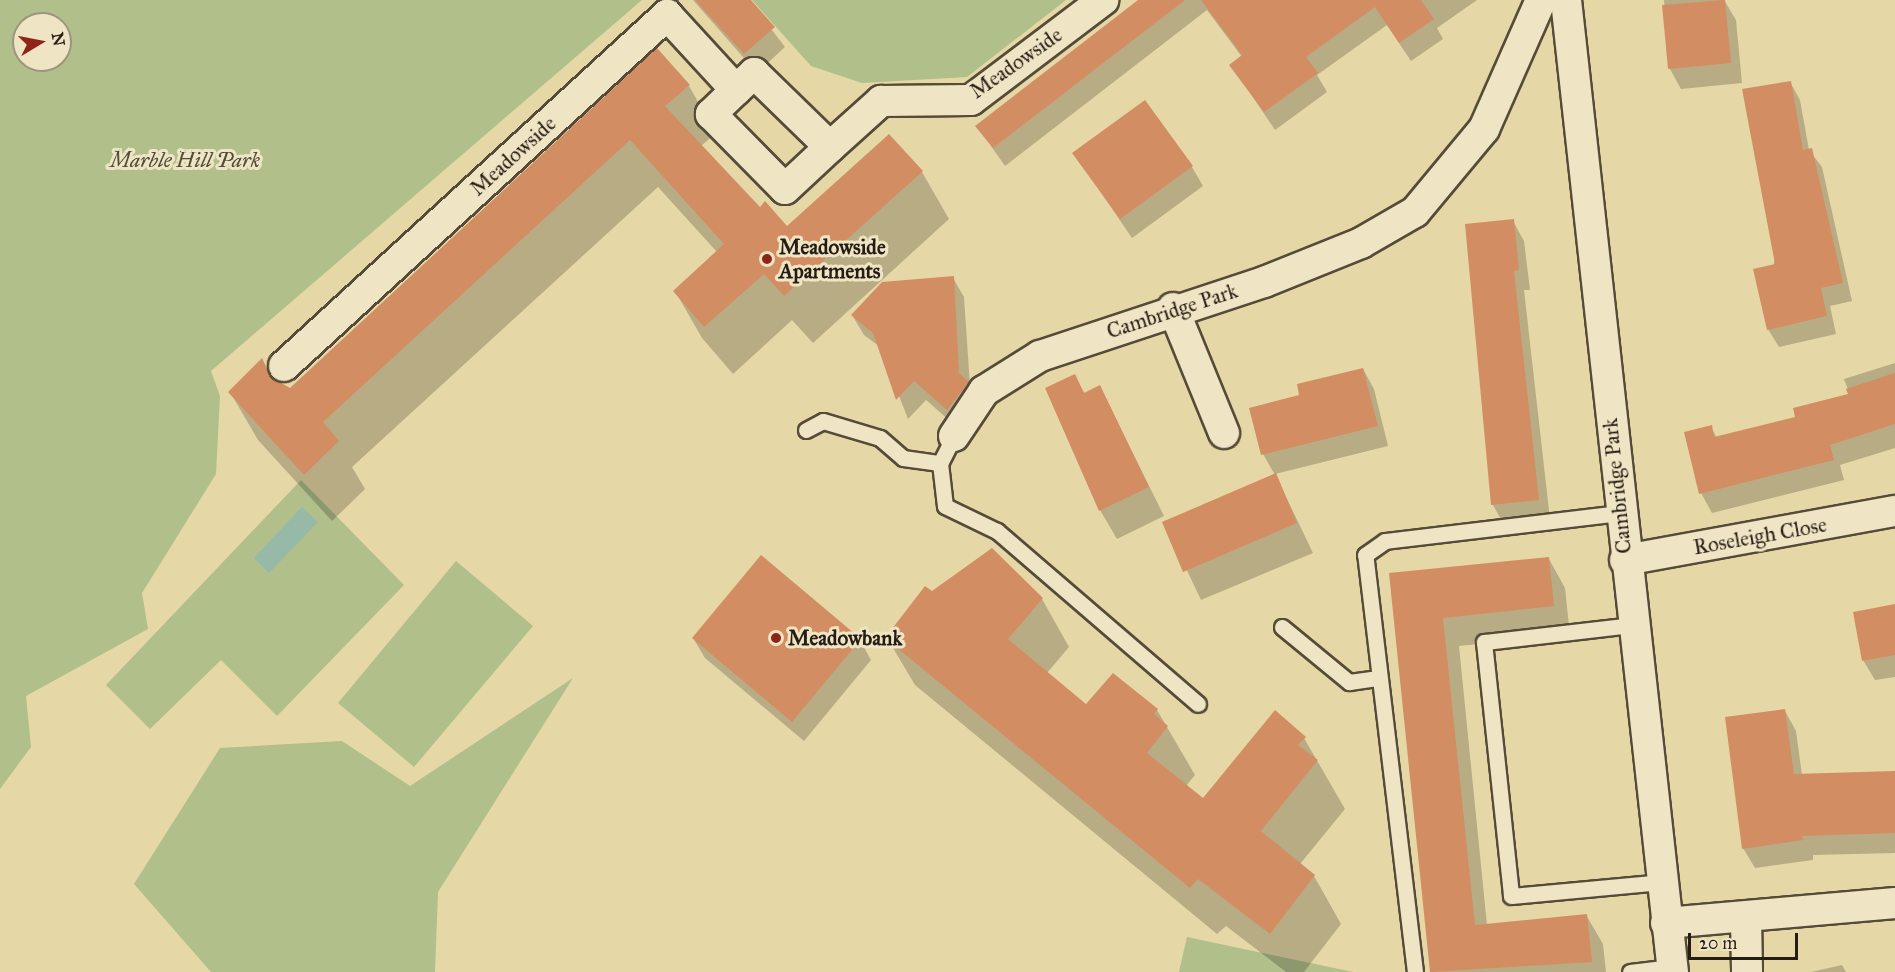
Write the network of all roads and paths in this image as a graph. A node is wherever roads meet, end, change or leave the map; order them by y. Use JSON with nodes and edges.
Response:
{"nodes":[{"id":1,"x":1103,"y":0,"type":"edge"},
{"id":2,"x":1541,"y":0,"type":"edge"},
{"id":3,"x":1566,"y":0,"type":"edge"},
{"id":4,"x":736,"y":90,"type":"junction"},
{"id":5,"x":830,"y":147,"type":"junction"},
{"id":6,"x":1173,"y":308,"type":"junction"},
{"id":7,"x":285,"y":366,"type":"dead end"},
{"id":8,"x":806,"y":430,"type":"dead end"},
{"id":9,"x":1224,"y":433,"type":"dead end"},
{"id":10,"x":954,"y":436,"type":"joint"},
{"id":11,"x":940,"y":463,"type":"junction"},
{"id":12,"x":1895,"y":511,"type":"edge"},
{"id":13,"x":1620,"y":513,"type":"junction"},
{"id":14,"x":1625,"y":560,"type":"junction"},
{"id":15,"x":1632,"y":626,"type":"junction"},
{"id":16,"x":1282,"y":627,"type":"dead end"},
{"id":17,"x":1379,"y":678,"type":"junction"},
{"id":18,"x":1198,"y":704,"type":"dead end"},
{"id":19,"x":1661,"y":882,"type":"junction"},
{"id":20,"x":1895,"y":903,"type":"edge"},
{"id":21,"x":1746,"y":918,"type":"junction"},
{"id":22,"x":1666,"y":923,"type":"junction"},
{"id":23,"x":1672,"y":969,"type":"edge"},
{"id":24,"x":1415,"y":972,"type":"edge"},
{"id":25,"x":1630,"y":972,"type":"edge"},
{"id":26,"x":1747,"y":972,"type":"edge"}],
"edges":[{"from":1,"to":5,"type":"street","name":"Meadowside"},
{"from":2,"to":6,"type":"street","name":"Cambridge Park"},
{"from":3,"to":13,"type":"street","name":"Cambridge Park"},
{"from":4,"to":5,"type":"street","name":"Meadowside"},
{"from":4,"to":5,"type":"street","name":"Meadowside"},
{"from":4,"to":7,"type":"street","name":"Meadowside"},
{"from":6,"to":9,"type":"street"},
{"from":6,"to":10,"type":"street","name":"Cambridge Park"},
{"from":8,"to":11,"type":"lane"},
{"from":10,"to":11,"type":"lane"},
{"from":11,"to":18,"type":"lane"},
{"from":12,"to":14,"type":"street","name":"Roseleigh Close"},
{"from":13,"to":14,"type":"street","name":"Cambridge Park"},
{"from":13,"to":17,"type":"lane"},
{"from":14,"to":15,"type":"street","name":"Cambridge Park"},
{"from":15,"to":19,"type":"street","name":"Cambridge Park"},
{"from":15,"to":19,"type":"lane"},
{"from":16,"to":17,"type":"lane"},
{"from":17,"to":24,"type":"lane"},
{"from":19,"to":22,"type":"street","name":"Cambridge Park"},
{"from":20,"to":21,"type":"street"},
{"from":21,"to":22,"type":"street"},
{"from":21,"to":26,"type":"street"},
{"from":22,"to":23,"type":"street","name":"Cambridge Park"},
{"from":23,"to":25,"type":"lane"}]}
